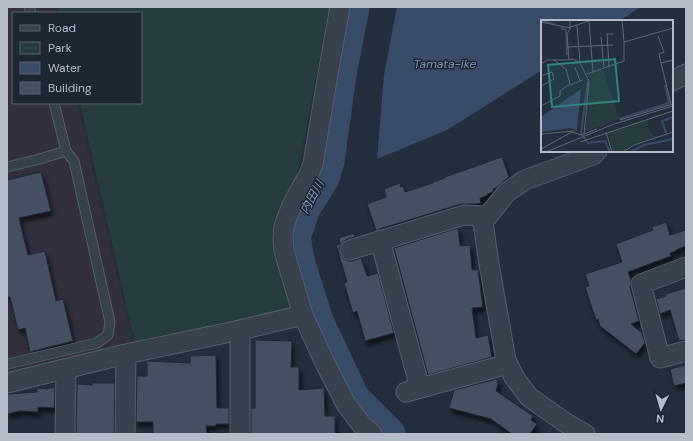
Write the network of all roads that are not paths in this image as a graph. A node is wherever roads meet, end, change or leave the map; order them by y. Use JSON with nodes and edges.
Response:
{"nodes":[{"id":1,"x":340,"y":7,"type":"edge"},
{"id":2,"x":686,"y":74,"type":"edge"},
{"id":3,"x":673,"y":80,"type":"edge"},
{"id":4,"x":54,"y":104,"type":"edge"},
{"id":5,"x":66,"y":152,"type":"junction"},
{"id":6,"x":596,"y":152,"type":"edge"},
{"id":7,"x":7,"y":167,"type":"edge"},
{"id":8,"x":487,"y":216,"type":"junction"},
{"id":9,"x":380,"y":240,"type":"junction"},
{"id":10,"x":350,"y":250,"type":"dead end"},
{"id":11,"x":686,"y":267,"type":"edge"},
{"id":12,"x":303,"y":315,"type":"junction"},
{"id":13,"x":240,"y":330,"type":"junction"},
{"id":14,"x":686,"y":351,"type":"edge"},
{"id":15,"x":126,"y":354,"type":"junction"},
{"id":16,"x":7,"y":364,"type":"edge"},
{"id":17,"x":508,"y":364,"type":"junction"},
{"id":18,"x":66,"y":369,"type":"junction"},
{"id":19,"x":7,"y":383,"type":"edge"},
{"id":20,"x":364,"y":431,"type":"edge"},
{"id":21,"x":65,"y":434,"type":"edge"},
{"id":22,"x":125,"y":434,"type":"edge"},
{"id":23,"x":240,"y":434,"type":"edge"},
{"id":24,"x":585,"y":434,"type":"edge"}],
"edges":[{"from":1,"to":12,"type":"street"},
{"from":2,"to":3,"type":"street"},
{"from":4,"to":5,"type":"lane"},
{"from":5,"to":7,"type":"lane"},
{"from":5,"to":16,"type":"lane"},
{"from":6,"to":8,"type":"street"},
{"from":8,"to":9,"type":"street"},
{"from":8,"to":17,"type":"street"},
{"from":9,"to":10,"type":"street"},
{"from":9,"to":17,"type":"street"},
{"from":11,"to":14,"type":"street"},
{"from":12,"to":13,"type":"street"},
{"from":12,"to":20,"type":"street"},
{"from":13,"to":15,"type":"street"},
{"from":13,"to":23,"type":"street"},
{"from":15,"to":18,"type":"street"},
{"from":15,"to":22,"type":"street"},
{"from":17,"to":24,"type":"street"},
{"from":18,"to":19,"type":"street"},
{"from":18,"to":21,"type":"street"}]}
